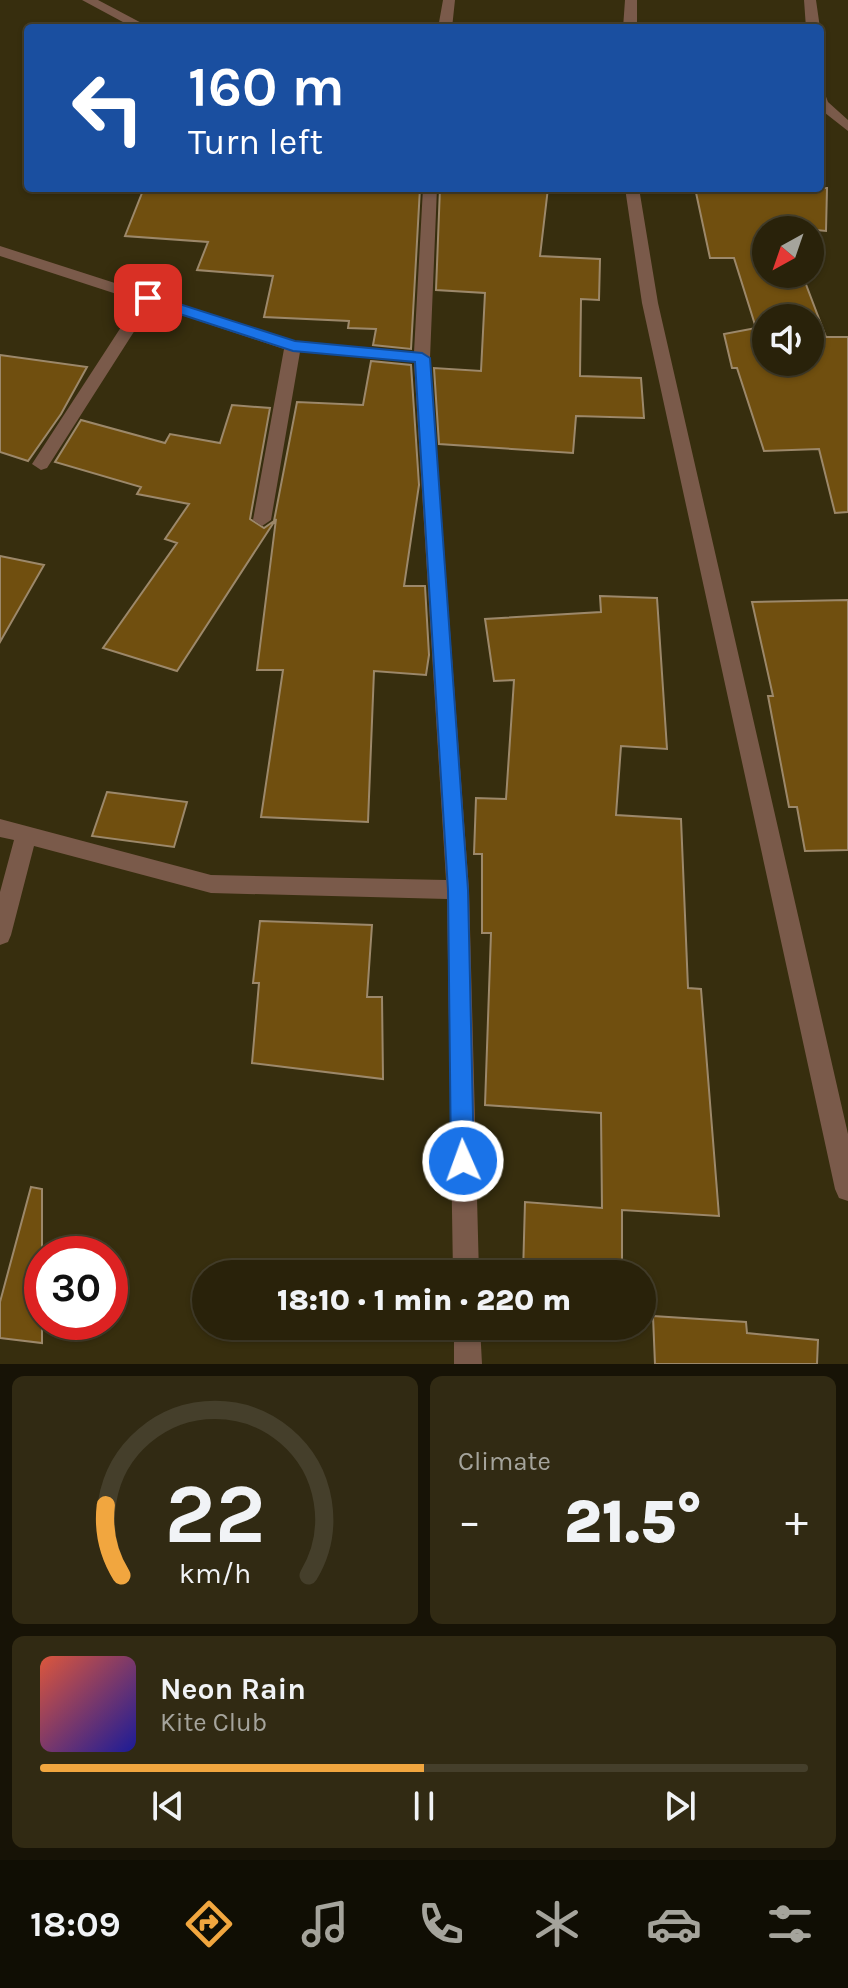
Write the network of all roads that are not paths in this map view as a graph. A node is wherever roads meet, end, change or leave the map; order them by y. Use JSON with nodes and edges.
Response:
{"nodes":[{"id":1,"x":88,"y":0,"type":"edge"},
{"id":2,"x":449,"y":0,"type":"edge"},
{"id":3,"x":631,"y":0,"type":"edge"},
{"id":4,"x":810,"y":0,"type":"edge"},
{"id":5,"x":136,"y":24,"type":"edge"},
{"id":6,"x":446,"y":24,"type":"edge"},
{"id":7,"x":630,"y":24,"type":"edge"},
{"id":8,"x":813,"y":24,"type":"edge"},
{"id":9,"x":824,"y":106,"type":"edge"},
{"id":10,"x":848,"y":127,"type":"edge"},
{"id":11,"x":430,"y":192,"type":"edge"},
{"id":12,"x":633,"y":192,"type":"edge"},
{"id":13,"x":0,"y":251,"type":"edge"},
{"id":14,"x":148,"y":298,"type":"junction"},
{"id":15,"x":293,"y":346,"type":"junction"},
{"id":16,"x":422,"y":358,"type":"junction"},
{"id":17,"x":41,"y":464,"type":"dead end"},
{"id":18,"x":262,"y":520,"type":"dead end"},
{"id":19,"x":0,"y":828,"type":"edge"},
{"id":20,"x":26,"y":835,"type":"junction"},
{"id":21,"x":458,"y":890,"type":"junction"},
{"id":22,"x":0,"y":935,"type":"edge"},
{"id":23,"x":848,"y":1189,"type":"edge"},
{"id":24,"x":466,"y":1260,"type":"edge"},
{"id":25,"x":467,"y":1340,"type":"edge"},
{"id":26,"x":468,"y":1364,"type":"edge"}],
"edges":[{"from":1,"to":5,"type":"street"},
{"from":2,"to":6,"type":"street"},
{"from":3,"to":7,"type":"street"},
{"from":4,"to":8,"type":"street"},
{"from":9,"to":10,"type":"street"},
{"from":11,"to":16,"type":"street"},
{"from":12,"to":23,"type":"street"},
{"from":13,"to":14,"type":"street"},
{"from":14,"to":15,"type":"street"},
{"from":14,"to":17,"type":"street"},
{"from":15,"to":16,"type":"street"},
{"from":15,"to":18,"type":"street"},
{"from":16,"to":21,"type":"street"},
{"from":19,"to":20,"type":"street"},
{"from":20,"to":21,"type":"street"},
{"from":20,"to":22,"type":"street"},
{"from":21,"to":24,"type":"street"},
{"from":25,"to":26,"type":"street"}]}
